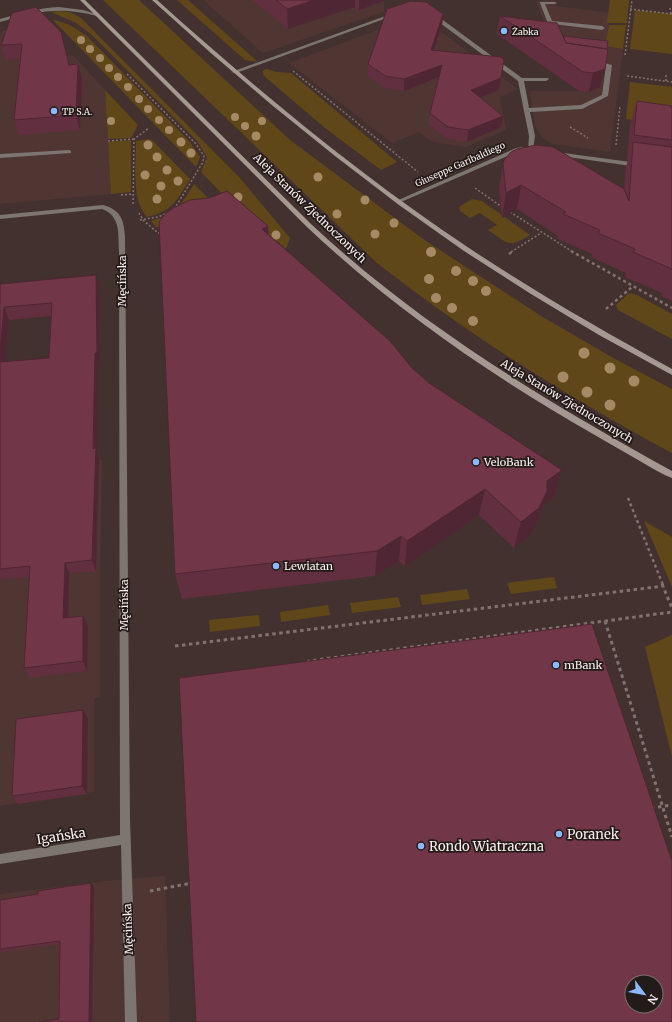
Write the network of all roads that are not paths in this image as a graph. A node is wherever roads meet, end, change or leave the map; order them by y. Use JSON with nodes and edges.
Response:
{"nodes":[{"id":1,"x":82,"y":0,"type":"edge"},
{"id":2,"x":154,"y":0,"type":"edge"},
{"id":3,"x":555,"y":3,"type":"dead end"},
{"id":4,"x":427,"y":11,"type":"edge"},
{"id":5,"x":396,"y":14,"type":"edge"},
{"id":6,"x":97,"y":15,"type":"junction"},
{"id":7,"x":0,"y":21,"type":"edge"},
{"id":8,"x":550,"y":22,"type":"junction"},
{"id":9,"x":602,"y":28,"type":"dead end"},
{"id":10,"x":553,"y":30,"type":"edge"},
{"id":11,"x":287,"y":46,"type":"dead end"},
{"id":12,"x":293,"y":51,"type":"junction"},
{"id":13,"x":587,"y":62,"type":"edge"},
{"id":14,"x":234,"y":72,"type":"junction"},
{"id":15,"x":546,"y":79,"type":"dead end"},
{"id":16,"x":521,"y":80,"type":"junction"},
{"id":17,"x":528,"y":110,"type":"junction"},
{"id":18,"x":530,"y":150,"type":"junction"},
{"id":19,"x":538,"y":151,"type":"edge"},
{"id":20,"x":69,"y":152,"type":"dead end"},
{"id":21,"x":546,"y":152,"type":"edge"},
{"id":22,"x":0,"y":156,"type":"edge"},
{"id":23,"x":643,"y":165,"type":"edge"},
{"id":24,"x":399,"y":201,"type":"junction"},
{"id":25,"x":0,"y":217,"type":"edge"},
{"id":26,"x":672,"y":372,"type":"edge"},
{"id":27,"x":672,"y":475,"type":"edge"},
{"id":28,"x":126,"y":839,"type":"junction"},
{"id":29,"x":0,"y":859,"type":"edge"},
{"id":30,"x":131,"y":1022,"type":"edge"}],
"edges":[{"from":1,"to":6,"type":"main road","name":"Aleja Stanów Zjednoczonych"},
{"from":2,"to":14,"type":"main road"},
{"from":3,"to":8,"type":"street"},
{"from":4,"to":16,"type":"street"},
{"from":5,"to":12,"type":"street"},
{"from":6,"to":7,"type":"street"},
{"from":6,"to":27,"type":"main road","name":"Aleja Stanów Zjednoczonych"},
{"from":8,"to":9,"type":"street"},
{"from":8,"to":10,"type":"street"},
{"from":11,"to":12,"type":"street"},
{"from":12,"to":14,"type":"street"},
{"from":13,"to":17,"type":"street"},
{"from":14,"to":24,"type":"main road"},
{"from":15,"to":16,"type":"street"},
{"from":16,"to":17,"type":"street"},
{"from":17,"to":18,"type":"street"},
{"from":18,"to":19,"type":"street","name":"Giuseppe Garibaldiego"},
{"from":18,"to":24,"type":"street","name":"Giuseppe Garibaldiego"},
{"from":20,"to":22,"type":"street"},
{"from":21,"to":23,"type":"street"},
{"from":24,"to":26,"type":"main road"},
{"from":25,"to":28,"type":"street","name":"Męcińska"},
{"from":28,"to":29,"type":"street","name":"Igańska"},
{"from":28,"to":30,"type":"street","name":"Męcińska"}]}
